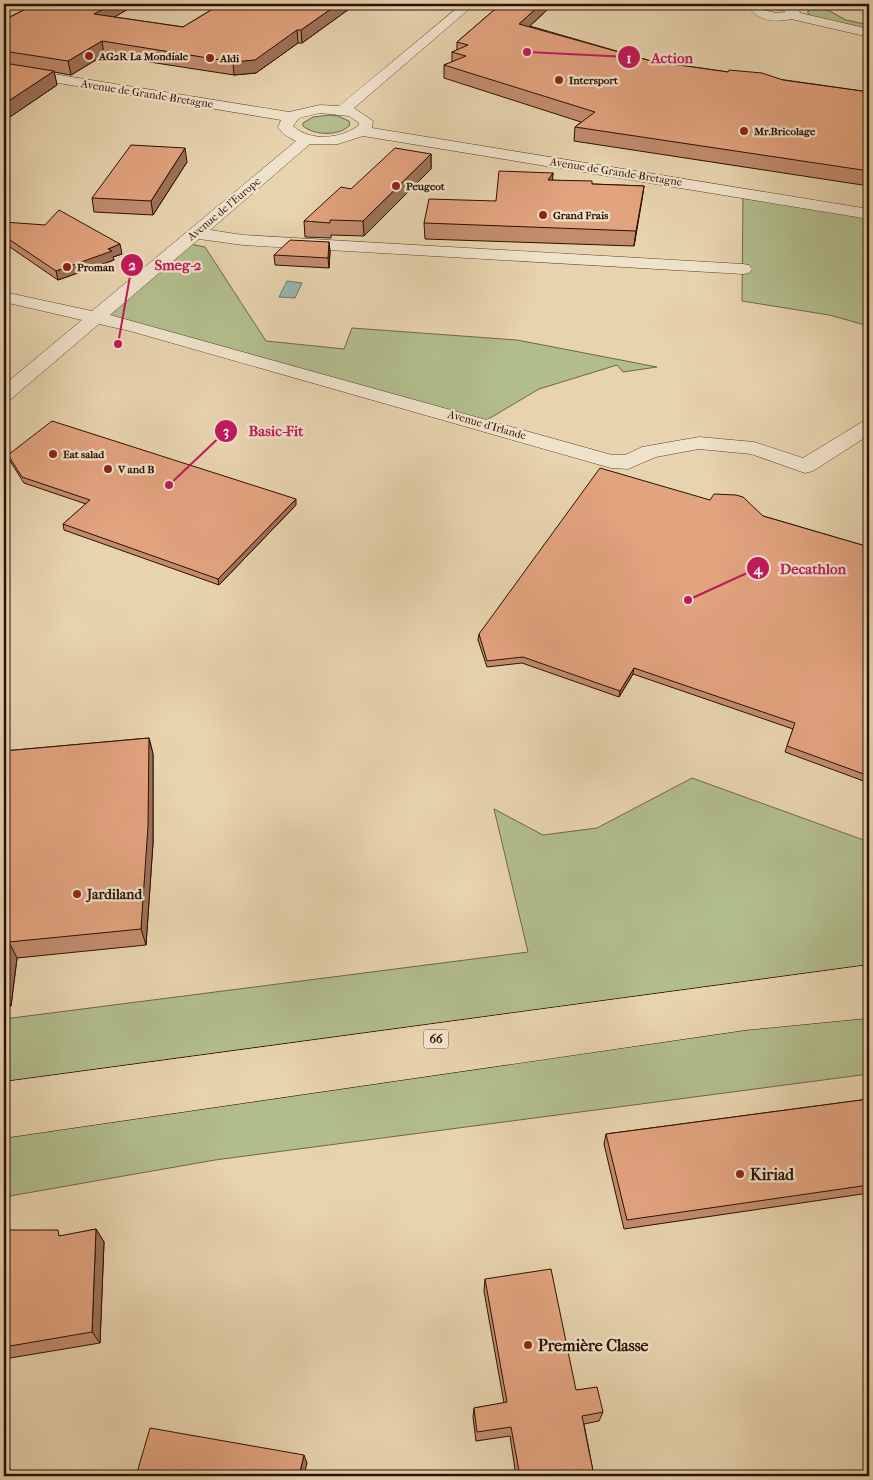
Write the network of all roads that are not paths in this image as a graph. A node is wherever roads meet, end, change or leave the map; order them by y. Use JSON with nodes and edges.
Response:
{"nodes":[{"id":1,"x":469,"y":4,"type":"edge"},
{"id":2,"x":755,"y":5,"type":"edge"},
{"id":3,"x":869,"y":33,"type":"edge"},
{"id":4,"x":4,"y":70,"type":"edge"},
{"id":5,"x":343,"y":110,"type":"junction"},
{"id":6,"x":291,"y":117,"type":"junction"},
{"id":7,"x":362,"y":131,"type":"junction"},
{"id":8,"x":307,"y":139,"type":"junction"},
{"id":9,"x":869,"y":214,"type":"edge"},
{"id":10,"x":196,"y":233,"type":"junction"},
{"id":11,"x":743,"y":269,"type":"dead end"},
{"id":12,"x":4,"y":297,"type":"edge"},
{"id":13,"x":96,"y":317,"type":"junction"},
{"id":14,"x":4,"y":395,"type":"edge"},
{"id":15,"x":869,"y":426,"type":"edge"},
{"id":16,"x":869,"y":979,"type":"edge"},
{"id":17,"x":869,"y":1003,"type":"edge"},
{"id":18,"x":4,"y":1099,"type":"edge"},
{"id":19,"x":4,"y":1121,"type":"edge"}],
"edges":[{"from":1,"to":5,"type":"street"},
{"from":2,"to":3,"type":"street"},
{"from":4,"to":6,"type":"street","name":"Avenue de Grande-Bretagne"},
{"from":5,"to":6,"type":"street"},
{"from":5,"to":7,"type":"street"},
{"from":6,"to":8,"type":"street"},
{"from":7,"to":8,"type":"street"},
{"from":7,"to":9,"type":"street","name":"Avenue de Grande-Bretagne"},
{"from":8,"to":10,"type":"street","name":"Avenue de l'Europe"},
{"from":10,"to":11,"type":"street"},
{"from":10,"to":13,"type":"street","name":"Avenue de l'Europe"},
{"from":12,"to":13,"type":"street"},
{"from":13,"to":14,"type":"street","name":"Avenue de l'Europe"},
{"from":13,"to":15,"type":"street","name":"Avenue d'Irlande"},
{"from":16,"to":18,"type":"highway","number":"66"},
{"from":17,"to":19,"type":"highway","number":"66"}]}
